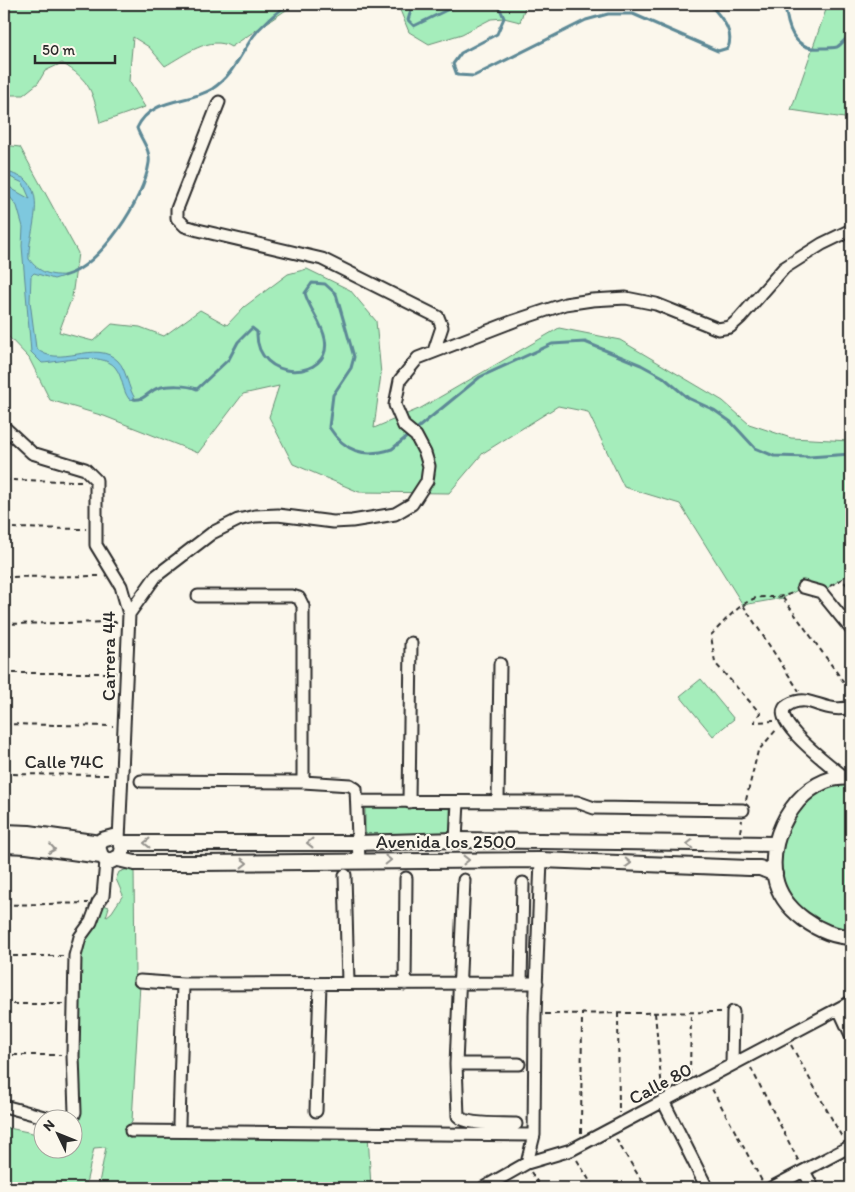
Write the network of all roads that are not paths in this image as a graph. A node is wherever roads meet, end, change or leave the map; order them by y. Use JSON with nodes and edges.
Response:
{"nodes":[{"id":1,"x":220,"y":102,"type":"dead end"},
{"id":2,"x":851,"y":230,"type":"edge"},
{"id":3,"x":434,"y":351,"type":"junction"},
{"id":4,"x":4,"y":427,"type":"edge"},
{"id":5,"x":803,"y":587,"type":"road end"},
{"id":6,"x":198,"y":596,"type":"dead end"},
{"id":7,"x":129,"y":618,"type":"junction"},
{"id":8,"x":851,"y":629,"type":"edge"},
{"id":9,"x":410,"y":643,"type":"dead end"},
{"id":10,"x":500,"y":664,"type":"dead end"},
{"id":11,"x":851,"y":707,"type":"edge"},
{"id":12,"x":848,"y":777,"type":"edge"},
{"id":13,"x":141,"y":781,"type":"dead end"},
{"id":14,"x":303,"y":782,"type":"junction"},
{"id":15,"x":357,"y":801,"type":"junction"},
{"id":16,"x":409,"y":802,"type":"junction"},
{"id":17,"x":458,"y":802,"type":"junction"},
{"id":18,"x":498,"y":802,"type":"junction"},
{"id":19,"x":744,"y":810,"type":"road end"},
{"id":20,"x":4,"y":832,"type":"edge"},
{"id":21,"x":456,"y":840,"type":"junction"},
{"id":22,"x":120,"y":841,"type":"junction"},
{"id":23,"x":358,"y":843,"type":"junction"},
{"id":24,"x":775,"y":844,"type":"junction"},
{"id":25,"x":4,"y":845,"type":"edge"},
{"id":26,"x":107,"y":859,"type":"junction"},
{"id":27,"x":540,"y":860,"type":"junction"},
{"id":28,"x":359,"y":861,"type":"junction"},
{"id":29,"x":775,"y":874,"type":"junction"},
{"id":30,"x":345,"y":876,"type":"dead end"},
{"id":31,"x":406,"y":878,"type":"dead end"},
{"id":32,"x":464,"y":880,"type":"dead end"},
{"id":33,"x":522,"y":883,"type":"dead end"},
{"id":34,"x":851,"y":937,"type":"edge"},
{"id":35,"x":140,"y":981,"type":"dead end"},
{"id":36,"x":348,"y":982,"type":"junction"},
{"id":37,"x":521,"y":983,"type":"junction"},
{"id":38,"x":537,"y":983,"type":"junction"},
{"id":39,"x":183,"y":984,"type":"junction"},
{"id":40,"x":320,"y":984,"type":"junction"},
{"id":41,"x":405,"y":984,"type":"junction"},
{"id":42,"x":459,"y":985,"type":"junction"},
{"id":43,"x":851,"y":1002,"type":"edge"},
{"id":44,"x":839,"y":1009,"type":"junction"},
{"id":45,"x":733,"y":1012,"type":"road end"},
{"id":46,"x":851,"y":1035,"type":"edge"},
{"id":47,"x":456,"y":1064,"type":"junction"},
{"id":48,"x":519,"y":1064,"type":"dead end"},
{"id":49,"x":732,"y":1064,"type":"junction"},
{"id":50,"x":663,"y":1101,"type":"junction"},
{"id":51,"x":4,"y":1106,"type":"edge"},
{"id":52,"x":75,"y":1110,"type":"edge"},
{"id":53,"x":316,"y":1111,"type":"dead end"},
{"id":54,"x":32,"y":1114,"type":"edge"},
{"id":55,"x":179,"y":1124,"type":"dead end"},
{"id":56,"x":516,"y":1124,"type":"dead end"},
{"id":57,"x":131,"y":1131,"type":"dead end"},
{"id":58,"x":534,"y":1135,"type":"junction"},
{"id":59,"x":850,"y":1150,"type":"edge"},
{"id":60,"x":526,"y":1163,"type":"junction"},
{"id":61,"x":804,"y":1171,"type":"junction"},
{"id":62,"x":483,"y":1188,"type":"edge"},
{"id":63,"x":707,"y":1188,"type":"edge"},
{"id":64,"x":771,"y":1188,"type":"edge"},
{"id":65,"x":813,"y":1188,"type":"edge"}],
"edges":[{"from":1,"to":3,"type":"street"},
{"from":2,"to":3,"type":"street"},
{"from":3,"to":7,"type":"street"},
{"from":4,"to":7,"type":"street","name":"Carrera 44"},
{"from":5,"to":8,"type":"street"},
{"from":6,"to":14,"type":"street"},
{"from":7,"to":22,"type":"street","name":"Carrera 44"},
{"from":9,"to":16,"type":"street"},
{"from":10,"to":18,"type":"street"},
{"from":11,"to":12,"type":"street"},
{"from":12,"to":24,"type":"main road"},
{"from":13,"to":14,"type":"street"},
{"from":14,"to":15,"type":"street"},
{"from":15,"to":16,"type":"street"},
{"from":15,"to":23,"type":"street"},
{"from":16,"to":17,"type":"street"},
{"from":17,"to":18,"type":"street"},
{"from":17,"to":21,"type":"street"},
{"from":18,"to":19,"type":"street"},
{"from":20,"to":26,"type":"main road","name":"Avenida los 2500"},
{"from":21,"to":23,"type":"main road","name":"Avenida los 2500"},
{"from":24,"to":21,"type":"main road","name":"Avenida los 2500","one_way":true},
{"from":23,"to":22,"type":"main road","name":"Avenida los 2500","one_way":true},
{"from":22,"to":26,"type":"main road"},
{"from":22,"to":26,"type":"main road","name":"Avenida los 2500"},
{"from":23,"to":28,"type":"street"},
{"from":24,"to":29,"type":"main road"},
{"from":25,"to":26,"type":"main road","name":"Avenida los 2500","one_way":true},
{"from":26,"to":28,"type":"main road","name":"Avenida los 2500","one_way":true},
{"from":26,"to":52,"type":"street"},
{"from":28,"to":27,"type":"main road","name":"Avenida los 2500","one_way":true},
{"from":27,"to":29,"type":"main road","name":"Avenida los 2500","one_way":true},
{"from":27,"to":38,"type":"street"},
{"from":29,"to":34,"type":"main road"},
{"from":30,"to":36,"type":"street"},
{"from":31,"to":41,"type":"street"},
{"from":32,"to":42,"type":"street"},
{"from":33,"to":37,"type":"street"},
{"from":35,"to":39,"type":"street"},
{"from":36,"to":40,"type":"street"},
{"from":36,"to":41,"type":"street"},
{"from":37,"to":38,"type":"street"},
{"from":37,"to":42,"type":"street"},
{"from":38,"to":58,"type":"street"},
{"from":39,"to":40,"type":"street"},
{"from":39,"to":55,"type":"street"},
{"from":40,"to":53,"type":"street"},
{"from":41,"to":42,"type":"street"},
{"from":42,"to":47,"type":"street"},
{"from":43,"to":44,"type":"street","name":"Calle 80"},
{"from":44,"to":46,"type":"street"},
{"from":44,"to":49,"type":"street","name":"Calle 80"},
{"from":45,"to":49,"type":"street"},
{"from":47,"to":48,"type":"street"},
{"from":47,"to":56,"type":"street"},
{"from":49,"to":50,"type":"street","name":"Calle 80"},
{"from":50,"to":60,"type":"street","name":"Calle 80"},
{"from":50,"to":63,"type":"street"},
{"from":51,"to":54,"type":"street"},
{"from":57,"to":58,"type":"street"},
{"from":58,"to":60,"type":"street"},
{"from":59,"to":61,"type":"street"},
{"from":60,"to":62,"type":"street","name":"Calle 80"},
{"from":61,"to":64,"type":"street"},
{"from":61,"to":65,"type":"street"}]}
